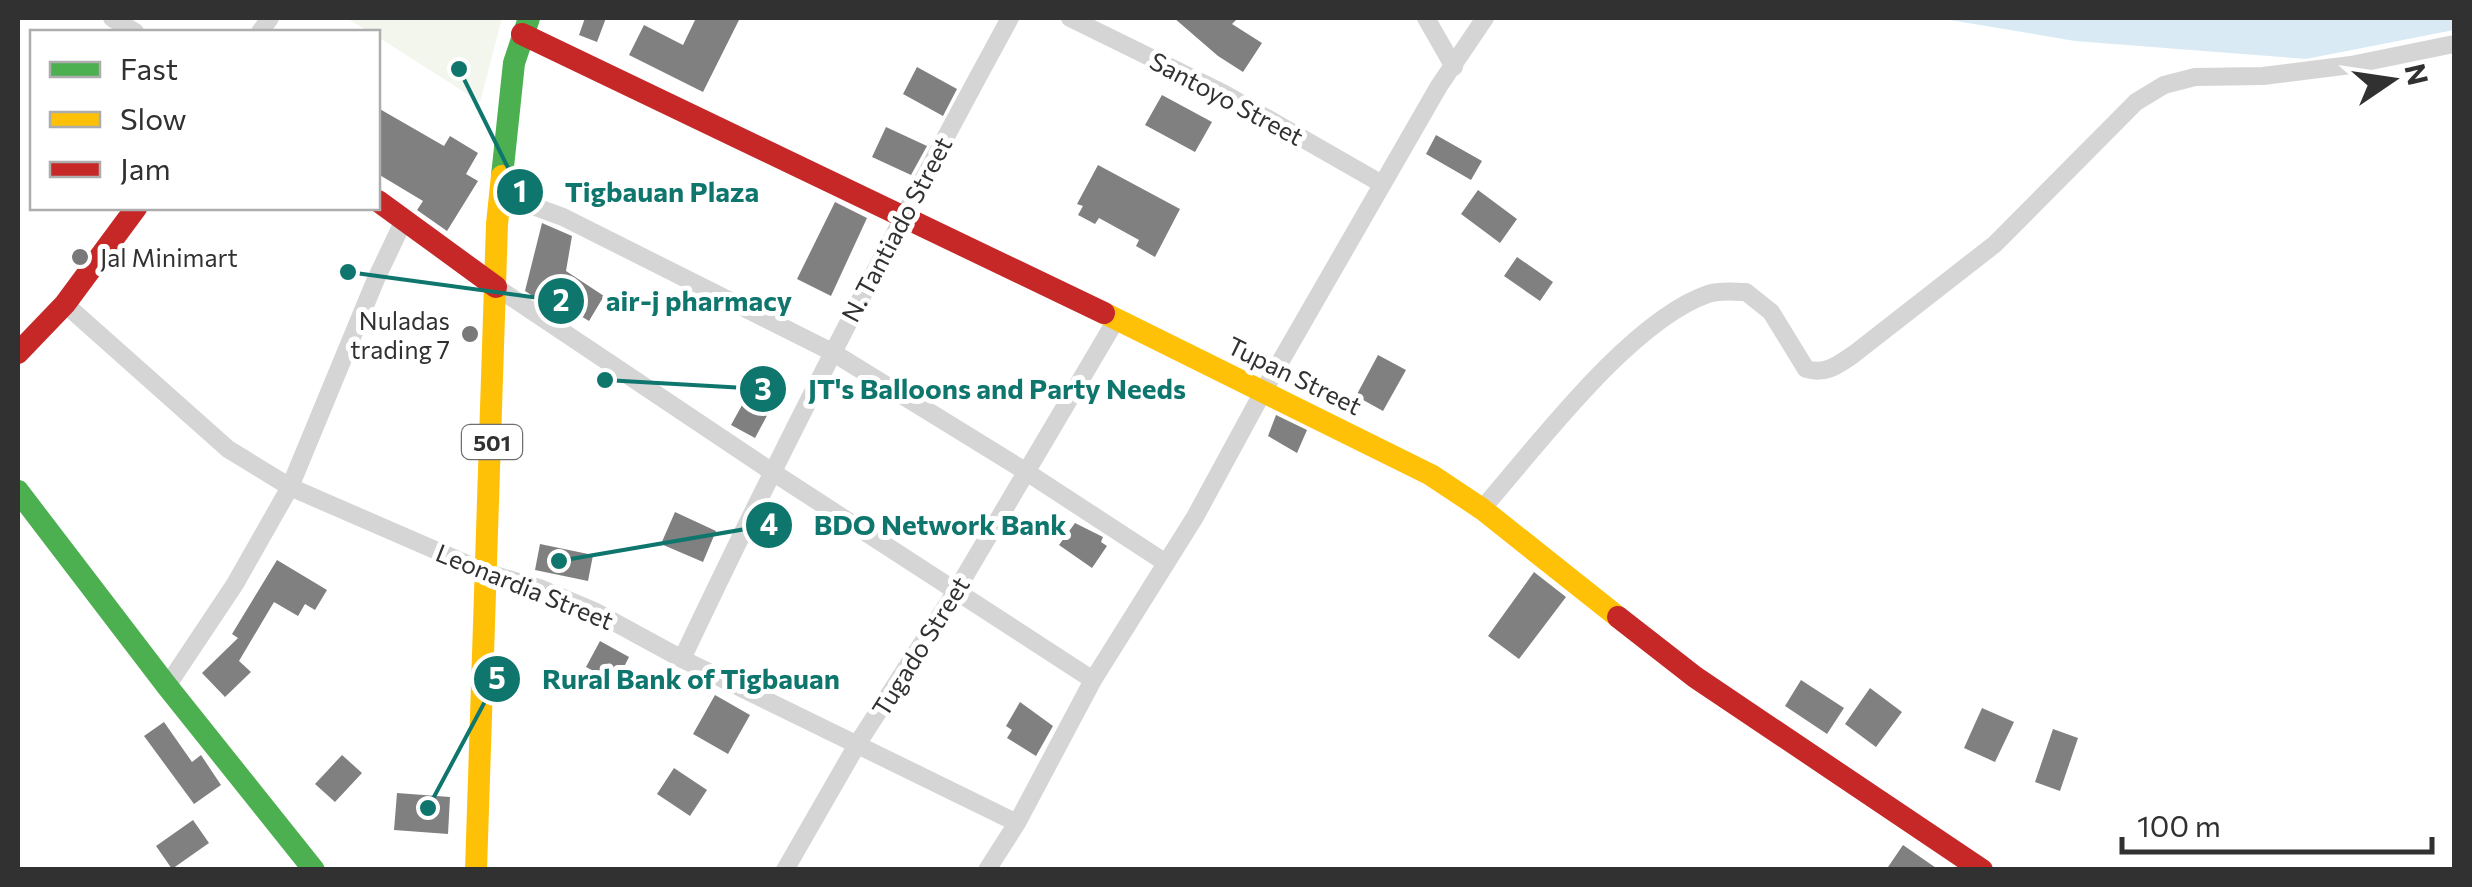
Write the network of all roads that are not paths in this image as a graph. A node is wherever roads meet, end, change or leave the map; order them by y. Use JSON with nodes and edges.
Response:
{"nodes":[{"id":1,"x":1010,"y":18,"type":"edge"},
{"id":2,"x":1070,"y":18,"type":"edge"},
{"id":3,"x":1426,"y":18,"type":"edge"},
{"id":4,"x":1484,"y":18,"type":"edge"},
{"id":5,"x":526,"y":26,"type":"edge"},
{"id":6,"x":2454,"y":44,"type":"edge"},
{"id":7,"x":1454,"y":67,"type":"junction"},
{"id":8,"x":1382,"y":184,"type":"junction"},
{"id":9,"x":500,"y":194,"type":"junction"},
{"id":10,"x":380,"y":202,"type":"edge"},
{"id":11,"x":135,"y":210,"type":"edge"},
{"id":12,"x":902,"y":216,"type":"junction"},
{"id":13,"x":404,"y":220,"type":"junction"},
{"id":14,"x":496,"y":286,"type":"junction"},
{"id":15,"x":65,"y":304,"type":"junction"},
{"id":16,"x":1116,"y":320,"type":"junction"},
{"id":17,"x":20,"y":344,"type":"edge"},
{"id":18,"x":832,"y":352,"type":"junction"},
{"id":19,"x":1264,"y":390,"type":"junction"},
{"id":20,"x":771,"y":471,"type":"junction"},
{"id":21,"x":1026,"y":471,"type":"junction"},
{"id":22,"x":290,"y":487,"type":"junction"},
{"id":23,"x":18,"y":491,"type":"edge"},
{"id":24,"x":1482,"y":508,"type":"junction"},
{"id":25,"x":1166,"y":563,"type":"junction"},
{"id":26,"x":488,"y":573,"type":"junction"},
{"id":27,"x":956,"y":591,"type":"junction"},
{"id":28,"x":682,"y":658,"type":"junction"},
{"id":29,"x":1094,"y":680,"type":"junction"},
{"id":30,"x":167,"y":686,"type":"junction"},
{"id":31,"x":858,"y":743,"type":"junction"},
{"id":32,"x":1017,"y":823,"type":"junction"},
{"id":33,"x":314,"y":870,"type":"edge"},
{"id":34,"x":476,"y":870,"type":"edge"},
{"id":35,"x":784,"y":870,"type":"edge"},
{"id":36,"x":987,"y":870,"type":"edge"},
{"id":37,"x":1982,"y":870,"type":"edge"}],
"edges":[{"from":1,"to":12,"type":"street","name":"N. Tantiado Street"},
{"from":2,"to":8,"type":"street","name":"Santoyo Street"},
{"from":3,"to":7,"type":"street"},
{"from":4,"to":7,"type":"street"},
{"from":5,"to":9,"type":"main road","number":"501"},
{"from":5,"to":12,"type":"main road","name":"Tupan Street"},
{"from":6,"to":24,"type":"street"},
{"from":7,"to":8,"type":"street"},
{"from":8,"to":19,"type":"street"},
{"from":9,"to":14,"type":"main road","number":"501"},
{"from":9,"to":18,"type":"street"},
{"from":10,"to":13,"type":"main road"},
{"from":11,"to":15,"type":"main road"},
{"from":12,"to":16,"type":"main road","name":"Tupan Street"},
{"from":12,"to":18,"type":"street","name":"N. Tantiado Street"},
{"from":13,"to":14,"type":"main road"},
{"from":13,"to":22,"type":"street"},
{"from":14,"to":20,"type":"street"},
{"from":14,"to":26,"type":"main road","number":"501"},
{"from":15,"to":17,"type":"main road"},
{"from":15,"to":22,"type":"street","name":"Leonardia Street"},
{"from":16,"to":19,"type":"main road","name":"Tupan Street"},
{"from":16,"to":21,"type":"street","name":"Tugado Street"},
{"from":18,"to":20,"type":"street","name":"N. Tantiado Street"},
{"from":18,"to":21,"type":"street"},
{"from":19,"to":24,"type":"main road","name":"Tupan Street"},
{"from":19,"to":25,"type":"street"},
{"from":20,"to":27,"type":"street"},
{"from":20,"to":28,"type":"street","name":"N. Tantiado Street"},
{"from":21,"to":25,"type":"street"},
{"from":21,"to":27,"type":"street","name":"Tugado Street"},
{"from":22,"to":26,"type":"street","name":"Leonardia Street"},
{"from":22,"to":30,"type":"street"},
{"from":23,"to":30,"type":"main road"},
{"from":24,"to":37,"type":"main road","name":"Tupan Street"},
{"from":25,"to":29,"type":"street"},
{"from":26,"to":28,"type":"street","name":"Leonardia Street"},
{"from":26,"to":34,"type":"main road","number":"501"},
{"from":27,"to":29,"type":"street"},
{"from":27,"to":31,"type":"street","name":"Tugado Street"},
{"from":28,"to":31,"type":"street","name":"Leonardia Street"},
{"from":29,"to":32,"type":"street"},
{"from":30,"to":33,"type":"main road"},
{"from":31,"to":32,"type":"street","name":"Leonardia Street"},
{"from":31,"to":35,"type":"street","name":"Tugado Street"},
{"from":32,"to":36,"type":"street"}]}
